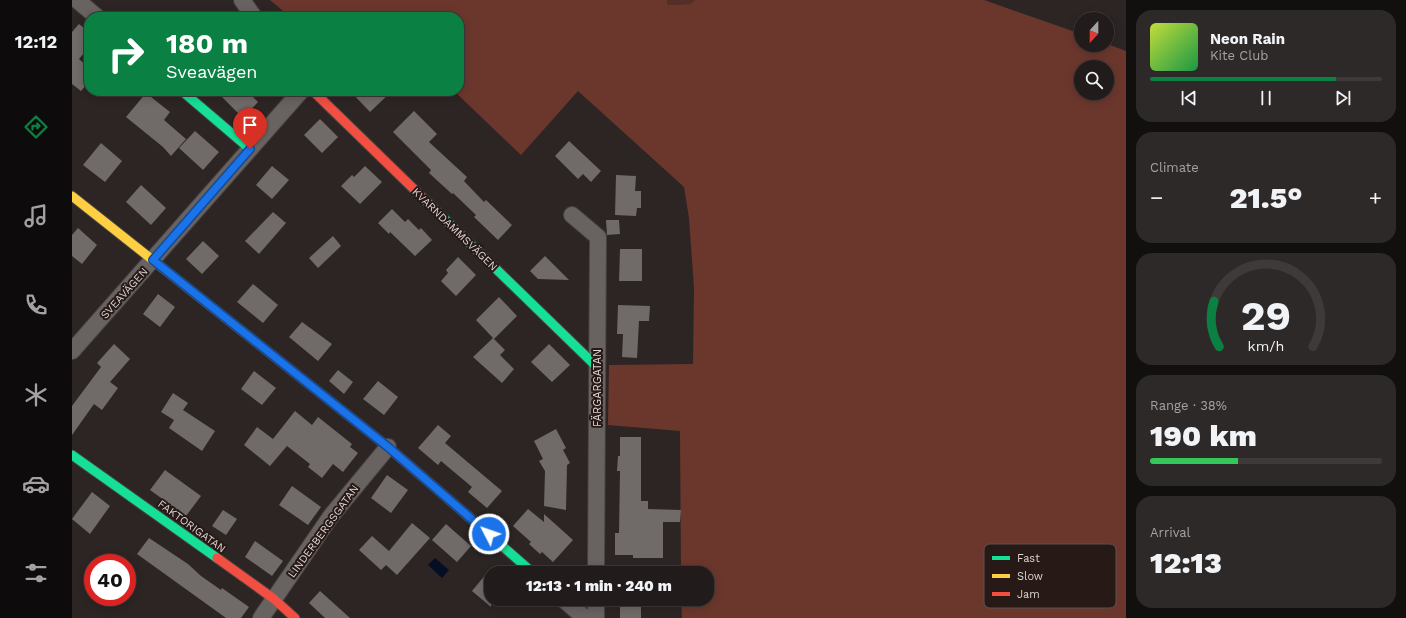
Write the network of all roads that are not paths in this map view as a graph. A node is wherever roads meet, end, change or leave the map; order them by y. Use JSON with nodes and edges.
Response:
{"nodes":[{"id":1,"x":77,"y":0,"type":"edge"},
{"id":2,"x":242,"y":0,"type":"edge"},
{"id":3,"x":91,"y":12,"type":"edge"},
{"id":4,"x":250,"y":12,"type":"edge"},
{"id":5,"x":188,"y":96,"type":"edge"},
{"id":6,"x":297,"y":96,"type":"edge"},
{"id":7,"x":317,"y":96,"type":"edge"},
{"id":8,"x":250,"y":149,"type":"junction"},
{"id":9,"x":72,"y":196,"type":"edge"},
{"id":10,"x":572,"y":215,"type":"dead end"},
{"id":11,"x":153,"y":260,"type":"junction"},
{"id":12,"x":72,"y":351,"type":"edge"},
{"id":13,"x":597,"y":367,"type":"junction"},
{"id":14,"x":388,"y":447,"type":"junction"},
{"id":15,"x":72,"y":455,"type":"edge"},
{"id":16,"x":525,"y":566,"type":"edge"},
{"id":17,"x":596,"y":566,"type":"edge"},
{"id":18,"x":274,"y":599,"type":"junction"},
{"id":19,"x":571,"y":606,"type":"edge"},
{"id":20,"x":596,"y":606,"type":"edge"},
{"id":21,"x":261,"y":618,"type":"edge"},
{"id":22,"x":295,"y":618,"type":"edge"},
{"id":23,"x":585,"y":618,"type":"edge"},
{"id":24,"x":596,"y":618,"type":"edge"}],
"edges":[{"from":1,"to":3,"type":"street"},
{"from":2,"to":4,"type":"street"},
{"from":5,"to":8,"type":"street"},
{"from":6,"to":8,"type":"street","name":"SVEAVÄGEN"},
{"from":7,"to":13,"type":"street","name":"KVARNDAMMSVÄGEN"},
{"from":8,"to":11,"type":"street","name":"SVEAVÄGEN"},
{"from":9,"to":11,"type":"street"},
{"from":10,"to":13,"type":"street","name":"FÄRGARGATAN"},
{"from":11,"to":12,"type":"street","name":"SVEAVÄGEN"},
{"from":11,"to":14,"type":"street"},
{"from":13,"to":17,"type":"street","name":"FÄRGARGATAN"},
{"from":14,"to":16,"type":"street"},
{"from":14,"to":18,"type":"street","name":"LINDERBERGSGATAN"},
{"from":15,"to":18,"type":"street","name":"FAKTORIGATAN"},
{"from":18,"to":21,"type":"street","name":"LINDERBERGSGATAN"},
{"from":18,"to":22,"type":"street","name":"FAKTORIGATAN"},
{"from":19,"to":23,"type":"street"},
{"from":20,"to":24,"type":"street"}]}
